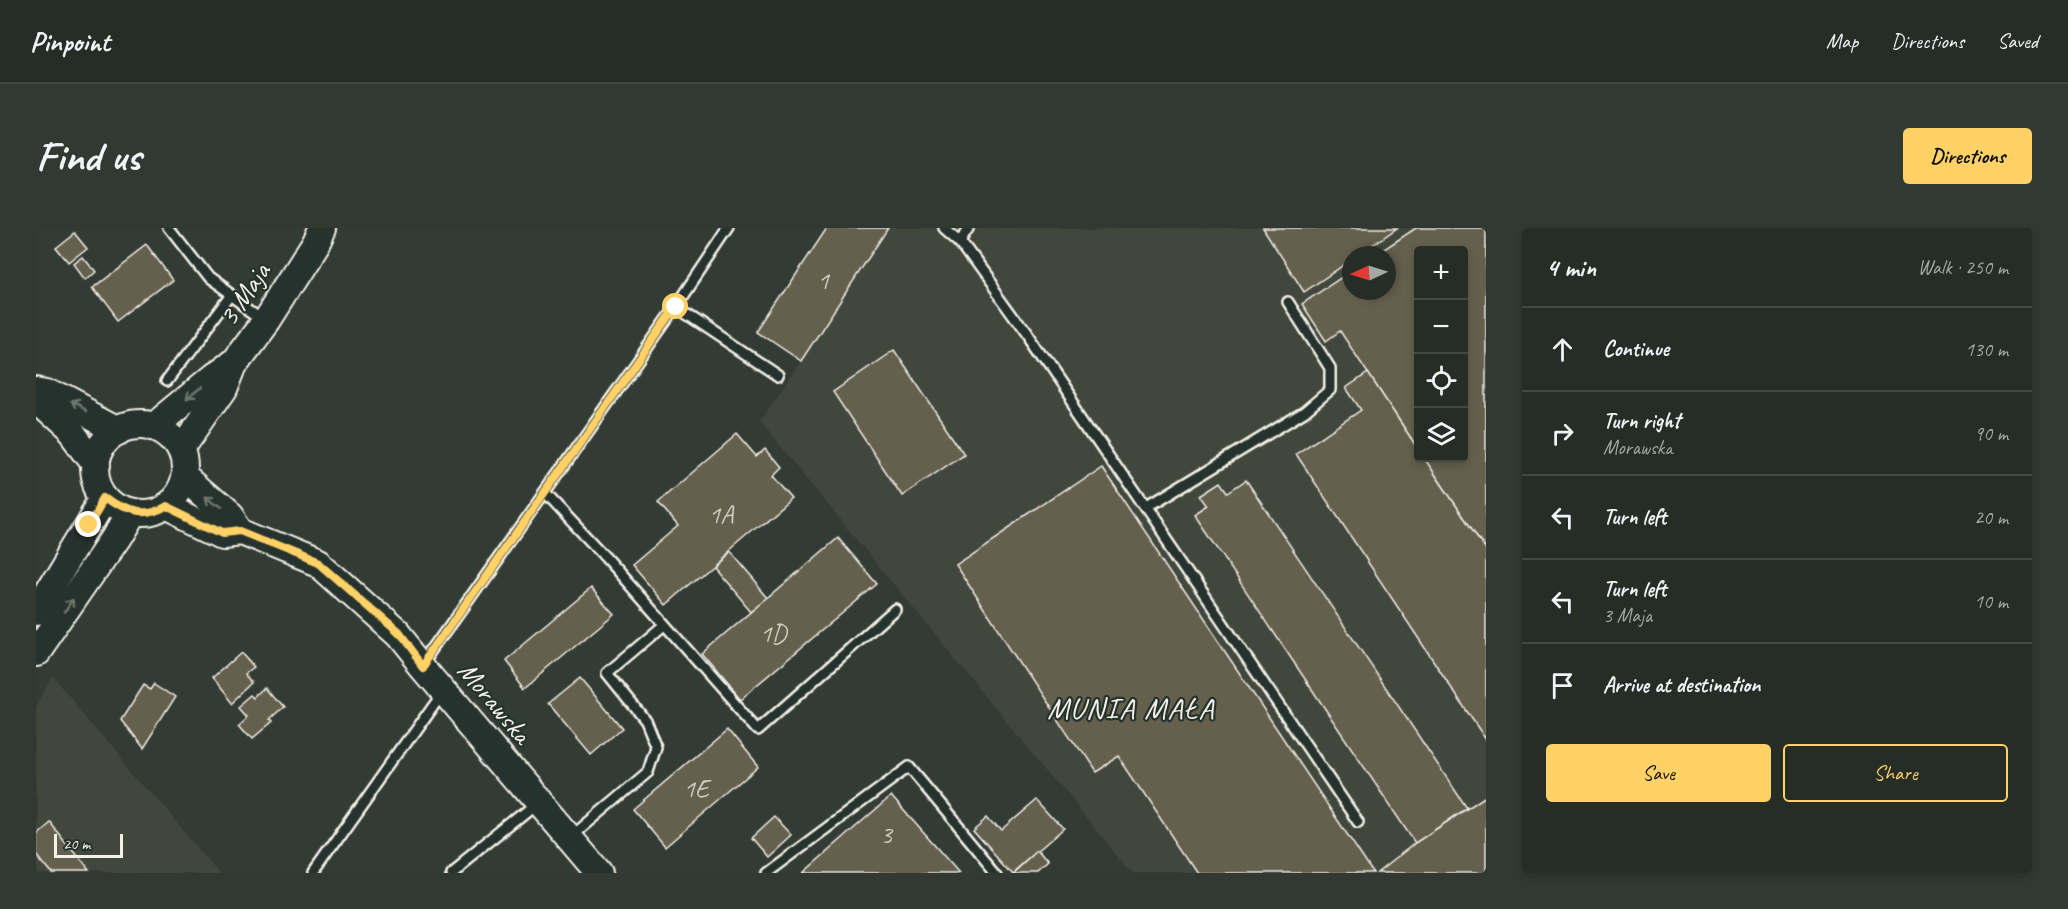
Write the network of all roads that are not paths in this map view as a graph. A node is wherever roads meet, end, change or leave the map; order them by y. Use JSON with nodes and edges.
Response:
{"nodes":[{"id":1,"x":169,"y":228,"type":"edge"},
{"id":2,"x":322,"y":228,"type":"edge"},
{"id":3,"x":729,"y":228,"type":"edge"},
{"id":4,"x":944,"y":228,"type":"edge"},
{"id":5,"x":969,"y":228,"type":"edge"},
{"id":6,"x":960,"y":242,"type":"junction"},
{"id":7,"x":232,"y":295,"type":"junction"},
{"id":8,"x":1288,"y":302,"type":"dead end"},
{"id":9,"x":676,"y":307,"type":"junction"},
{"id":10,"x":266,"y":320,"type":"junction"},
{"id":11,"x":234,"y":363,"type":"junction"},
{"id":12,"x":778,"y":375,"type":"dead end"},
{"id":13,"x":167,"y":381,"type":"dead end"},
{"id":14,"x":36,"y":390,"type":"edge"},
{"id":15,"x":36,"y":400,"type":"edge"},
{"id":16,"x":152,"y":426,"type":"junction"},
{"id":17,"x":119,"y":430,"type":"junction"},
{"id":18,"x":181,"y":450,"type":"junction"},
{"id":19,"x":96,"y":465,"type":"junction"},
{"id":20,"x":185,"y":477,"type":"junction"},
{"id":21,"x":545,"y":493,"type":"junction"},
{"id":22,"x":105,"y":498,"type":"junction"},
{"id":23,"x":166,"y":506,"type":"junction"},
{"id":24,"x":1146,"y":508,"type":"junction"},
{"id":25,"x":130,"y":513,"type":"junction"},
{"id":26,"x":240,"y":531,"type":"junction"},
{"id":27,"x":895,"y":609,"type":"dead end"},
{"id":28,"x":36,"y":612,"type":"edge"},
{"id":29,"x":664,"y":625,"type":"junction"},
{"id":30,"x":36,"y":653,"type":"edge"},
{"id":31,"x":423,"y":666,"type":"junction"},
{"id":32,"x":443,"y":690,"type":"junction"},
{"id":33,"x":538,"y":803,"type":"junction"},
{"id":34,"x":1358,"y":822,"type":"dead end"},
{"id":35,"x":569,"y":838,"type":"junction"},
{"id":36,"x":313,"y":873,"type":"edge"},
{"id":37,"x":451,"y":873,"type":"edge"},
{"id":38,"x":599,"y":873,"type":"edge"},
{"id":39,"x":766,"y":873,"type":"edge"},
{"id":40,"x":997,"y":873,"type":"edge"}],
"edges":[{"from":1,"to":7,"type":"lane"},
{"from":2,"to":10,"type":"main road","name":"3 Maja"},
{"from":3,"to":9,"type":"lane"},
{"from":4,"to":6,"type":"lane"},
{"from":5,"to":6,"type":"lane"},
{"from":6,"to":24,"type":"lane"},
{"from":7,"to":10,"type":"lane"},
{"from":7,"to":13,"type":"lane"},
{"from":8,"to":24,"type":"lane"},
{"from":9,"to":12,"type":"lane"},
{"from":9,"to":21,"type":"lane"},
{"from":10,"to":11,"type":"main road","name":"3 Maja"},
{"from":11,"to":16,"type":"main road","name":"3 Maja","one_way":true},
{"from":11,"to":18,"type":"main road","name":"3 Maja"},
{"from":17,"to":14,"type":"main road","one_way":true},
{"from":15,"to":19,"type":"main road"},
{"from":16,"to":17,"type":"main road"},
{"from":16,"to":18,"type":"main road"},
{"from":17,"to":19,"type":"main road"},
{"from":18,"to":20,"type":"main road"},
{"from":19,"to":22,"type":"main road"},
{"from":20,"to":23,"type":"main road"},
{"from":26,"to":20,"type":"main road","name":"Morawska","one_way":true},
{"from":21,"to":29,"type":"lane"},
{"from":21,"to":31,"type":"lane"},
{"from":22,"to":25,"type":"main road"},
{"from":22,"to":28,"type":"main road"},
{"from":23,"to":25,"type":"main road"},
{"from":23,"to":26,"type":"main road","name":"Morawska"},
{"from":24,"to":34,"type":"lane"},
{"from":30,"to":25,"type":"main road","one_way":true},
{"from":26,"to":31,"type":"main road","name":"Morawska"},
{"from":27,"to":29,"type":"lane"},
{"from":29,"to":35,"type":"lane"},
{"from":31,"to":32,"type":"main road","name":"Morawska"},
{"from":32,"to":33,"type":"main road","name":"Morawska"},
{"from":32,"to":36,"type":"lane"},
{"from":33,"to":35,"type":"main road","name":"Morawska"},
{"from":33,"to":37,"type":"lane"},
{"from":35,"to":38,"type":"main road","name":"Morawska"},
{"from":39,"to":40,"type":"lane"}]}
